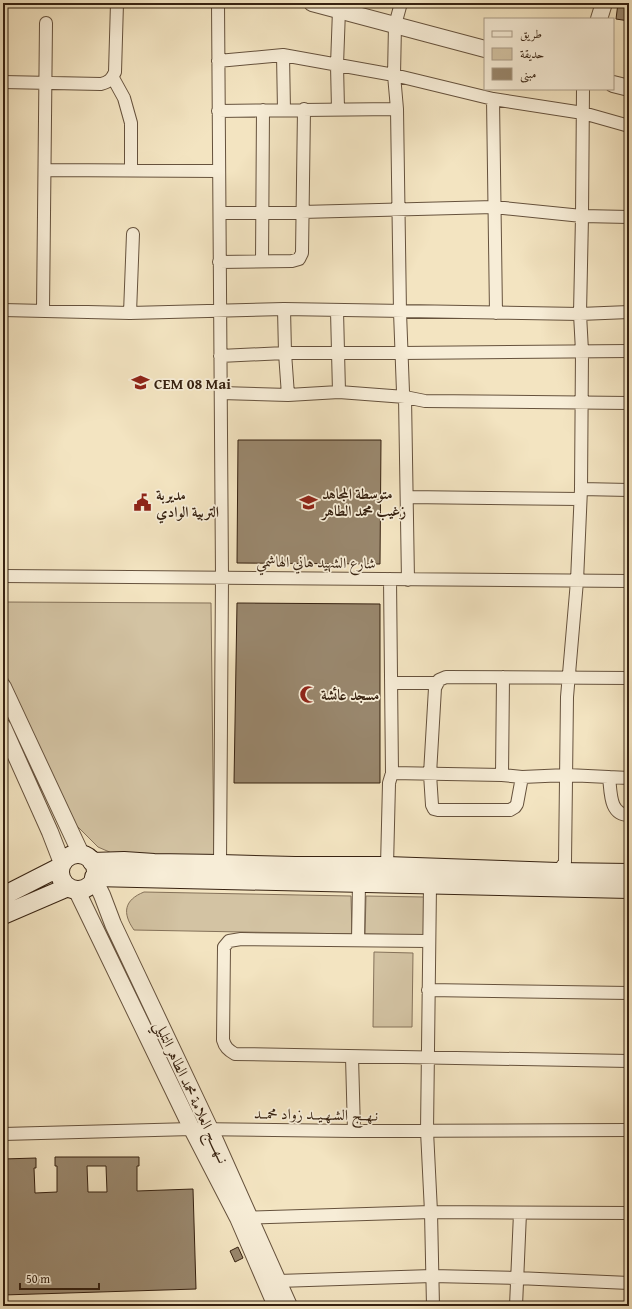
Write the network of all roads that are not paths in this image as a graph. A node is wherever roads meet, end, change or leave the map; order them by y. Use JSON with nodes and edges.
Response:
{"nodes":[{"id":1,"x":117,"y":3,"type":"edge"},
{"id":2,"x":218,"y":3,"type":"edge"},
{"id":3,"x":312,"y":3,"type":"edge"},
{"id":4,"x":401,"y":3,"type":"edge"},
{"id":5,"x":604,"y":3,"type":"edge"},
{"id":6,"x":332,"y":7,"type":"edge"},
{"id":7,"x":599,"y":18,"type":"edge"},
{"id":8,"x":46,"y":23,"type":"dead end"},
{"id":9,"x":395,"y":25,"type":"junction"},
{"id":10,"x":484,"y":49,"type":"edge"},
{"id":11,"x":283,"y":55,"type":"junction"},
{"id":12,"x":218,"y":61,"type":"junction"},
{"id":13,"x":337,"y":65,"type":"junction"},
{"id":14,"x":394,"y":75,"type":"junction"},
{"id":15,"x":113,"y":78,"type":"junction"},
{"id":16,"x":3,"y":82,"type":"edge"},
{"id":17,"x":46,"y":82,"type":"junction"},
{"id":18,"x":614,"y":84,"type":"edge"},
{"id":19,"x":629,"y":88,"type":"edge"},
{"id":20,"x":583,"y":90,"type":"edge"},
{"id":21,"x":493,"y":99,"type":"junction"},
{"id":22,"x":304,"y":109,"type":"junction"},
{"id":23,"x":338,"y":109,"type":"junction"},
{"id":24,"x":397,"y":109,"type":"junction"},
{"id":25,"x":263,"y":110,"type":"junction"},
{"id":26,"x":284,"y":110,"type":"junction"},
{"id":27,"x":218,"y":111,"type":"junction"},
{"id":28,"x":583,"y":113,"type":"junction"},
{"id":29,"x":629,"y":126,"type":"edge"},
{"id":30,"x":45,"y":170,"type":"junction"},
{"id":31,"x":131,"y":170,"type":"junction"},
{"id":32,"x":220,"y":171,"type":"junction"},
{"id":33,"x":494,"y":207,"type":"junction"},
{"id":34,"x":398,"y":209,"type":"junction"},
{"id":35,"x":303,"y":212,"type":"junction"},
{"id":36,"x":220,"y":213,"type":"junction"},
{"id":37,"x":263,"y":213,"type":"junction"},
{"id":38,"x":582,"y":216,"type":"junction"},
{"id":39,"x":629,"y":217,"type":"edge"},
{"id":40,"x":132,"y":234,"type":"dead end"},
{"id":41,"x":262,"y":261,"type":"junction"},
{"id":42,"x":220,"y":262,"type":"junction"},
{"id":43,"x":284,"y":309,"type":"junction"},
{"id":44,"x":3,"y":310,"type":"edge"},
{"id":45,"x":43,"y":310,"type":"junction"},
{"id":46,"x":219,"y":310,"type":"junction"},
{"id":47,"x":338,"y":311,"type":"junction"},
{"id":48,"x":400,"y":312,"type":"junction"},
{"id":49,"x":629,"y":312,"type":"edge"},
{"id":50,"x":130,"y":313,"type":"junction"},
{"id":51,"x":496,"y":313,"type":"junction"},
{"id":52,"x":580,"y":314,"type":"junction"},
{"id":53,"x":582,"y":351,"type":"junction"},
{"id":54,"x":629,"y":351,"type":"edge"},
{"id":55,"x":285,"y":353,"type":"junction"},
{"id":56,"x":337,"y":354,"type":"junction"},
{"id":57,"x":402,"y":354,"type":"junction"},
{"id":58,"x":220,"y":356,"type":"junction"},
{"id":59,"x":338,"y":392,"type":"junction"},
{"id":60,"x":221,"y":393,"type":"junction"},
{"id":61,"x":288,"y":395,"type":"junction"},
{"id":62,"x":405,"y":397,"type":"junction"},
{"id":63,"x":580,"y":403,"type":"junction"},
{"id":64,"x":629,"y":403,"type":"edge"},
{"id":65,"x":629,"y":490,"type":"edge"},
{"id":66,"x":580,"y":494,"type":"junction"},
{"id":67,"x":407,"y":497,"type":"junction"},
{"id":68,"x":3,"y":576,"type":"edge"},
{"id":69,"x":222,"y":577,"type":"junction"},
{"id":70,"x":390,"y":580,"type":"junction"},
{"id":71,"x":408,"y":580,"type":"junction"},
{"id":72,"x":577,"y":581,"type":"junction"},
{"id":73,"x":629,"y":581,"type":"edge"},
{"id":74,"x":503,"y":677,"type":"junction"},
{"id":75,"x":568,"y":677,"type":"junction"},
{"id":76,"x":629,"y":678,"type":"edge"},
{"id":77,"x":391,"y":683,"type":"junction"},
{"id":78,"x":437,"y":683,"type":"junction"},
{"id":79,"x":3,"y":687,"type":"edge"},
{"id":80,"x":3,"y":727,"type":"edge"},
{"id":81,"x":392,"y":773,"type":"junction"},
{"id":82,"x":430,"y":774,"type":"junction"},
{"id":83,"x":502,"y":775,"type":"junction"},
{"id":84,"x":567,"y":775,"type":"junction"},
{"id":85,"x":522,"y":777,"type":"junction"},
{"id":86,"x":609,"y":777,"type":"junction"},
{"id":87,"x":629,"y":778,"type":"edge"},
{"id":88,"x":629,"y":815,"type":"edge"},
{"id":89,"x":220,"y":864,"type":"junction"},
{"id":90,"x":61,"y":865,"type":"junction"},
{"id":91,"x":387,"y":866,"type":"junction"},
{"id":92,"x":90,"y":868,"type":"junction"},
{"id":93,"x":629,"y":873,"type":"edge"},
{"id":94,"x":565,"y":876,"type":"junction"},
{"id":95,"x":359,"y":883,"type":"junction"},
{"id":96,"x":430,"y":885,"type":"junction"},
{"id":97,"x":72,"y":888,"type":"junction"},
{"id":98,"x":629,"y":889,"type":"edge"},
{"id":99,"x":3,"y":896,"type":"edge"},
{"id":100,"x":3,"y":915,"type":"edge"},
{"id":101,"x":358,"y":940,"type":"junction"},
{"id":102,"x":429,"y":941,"type":"junction"},
{"id":103,"x":428,"y":990,"type":"junction"},
{"id":104,"x":629,"y":993,"type":"edge"},
{"id":105,"x":352,"y":1056,"type":"junction"},
{"id":106,"x":427,"y":1057,"type":"junction"},
{"id":107,"x":629,"y":1061,"type":"edge"},
{"id":108,"x":192,"y":1129,"type":"junction"},
{"id":109,"x":210,"y":1129,"type":"junction"},
{"id":110,"x":629,"y":1130,"type":"edge"},
{"id":111,"x":354,"y":1131,"type":"junction"},
{"id":112,"x":427,"y":1131,"type":"junction"},
{"id":113,"x":3,"y":1134,"type":"edge"},
{"id":114,"x":431,"y":1212,"type":"junction"},
{"id":115,"x":520,"y":1213,"type":"junction"},
{"id":116,"x":629,"y":1213,"type":"edge"},
{"id":117,"x":244,"y":1218,"type":"junction"},
{"id":118,"x":432,"y":1276,"type":"junction"},
{"id":119,"x":517,"y":1278,"type":"junction"},
{"id":120,"x":278,"y":1281,"type":"junction"},
{"id":121,"x":629,"y":1283,"type":"edge"},
{"id":122,"x":276,"y":1306,"type":"edge"},
{"id":123,"x":289,"y":1306,"type":"edge"},
{"id":124,"x":433,"y":1306,"type":"edge"},
{"id":125,"x":516,"y":1306,"type":"edge"}],
"edges":[{"from":1,"to":15,"type":"street"},
{"from":2,"to":12,"type":"street"},
{"from":3,"to":6,"type":"street"},
{"from":4,"to":9,"type":"street"},
{"from":5,"to":7,"type":"street"},
{"from":6,"to":9,"type":"street"},
{"from":6,"to":13,"type":"street"},
{"from":8,"to":17,"type":"street"},
{"from":9,"to":10,"type":"street"},
{"from":9,"to":14,"type":"street"},
{"from":11,"to":12,"type":"street"},
{"from":11,"to":13,"type":"street"},
{"from":11,"to":26,"type":"street"},
{"from":12,"to":27,"type":"street"},
{"from":13,"to":14,"type":"street"},
{"from":13,"to":23,"type":"street"},
{"from":14,"to":21,"type":"street"},
{"from":14,"to":24,"type":"street"},
{"from":15,"to":17,"type":"street"},
{"from":15,"to":31,"type":"street"},
{"from":16,"to":17,"type":"street"},
{"from":17,"to":30,"type":"street"},
{"from":18,"to":19,"type":"street"},
{"from":20,"to":28,"type":"street"},
{"from":21,"to":28,"type":"street"},
{"from":21,"to":33,"type":"street"},
{"from":22,"to":23,"type":"street"},
{"from":22,"to":26,"type":"street"},
{"from":22,"to":35,"type":"street"},
{"from":23,"to":24,"type":"street"},
{"from":24,"to":34,"type":"street"},
{"from":25,"to":26,"type":"street"},
{"from":25,"to":27,"type":"street"},
{"from":25,"to":37,"type":"street"},
{"from":27,"to":32,"type":"street"},
{"from":28,"to":29,"type":"street"},
{"from":28,"to":38,"type":"street"},
{"from":30,"to":31,"type":"street"},
{"from":30,"to":45,"type":"street"},
{"from":31,"to":32,"type":"street"},
{"from":32,"to":36,"type":"street"},
{"from":33,"to":34,"type":"street"},
{"from":33,"to":38,"type":"street"},
{"from":33,"to":51,"type":"street"},
{"from":34,"to":35,"type":"street"},
{"from":34,"to":48,"type":"street"},
{"from":35,"to":37,"type":"street"},
{"from":35,"to":41,"type":"street"},
{"from":36,"to":37,"type":"street"},
{"from":36,"to":42,"type":"street"},
{"from":37,"to":41,"type":"street"},
{"from":38,"to":39,"type":"street"},
{"from":38,"to":52,"type":"street"},
{"from":40,"to":50,"type":"street"},
{"from":41,"to":42,"type":"street"},
{"from":42,"to":46,"type":"street"},
{"from":43,"to":46,"type":"street"},
{"from":43,"to":47,"type":"street"},
{"from":43,"to":55,"type":"street"},
{"from":44,"to":45,"type":"street"},
{"from":45,"to":50,"type":"street"},
{"from":46,"to":50,"type":"street"},
{"from":46,"to":58,"type":"street"},
{"from":47,"to":48,"type":"street"},
{"from":47,"to":56,"type":"street"},
{"from":48,"to":51,"type":"street"},
{"from":48,"to":57,"type":"street"},
{"from":49,"to":52,"type":"street"},
{"from":51,"to":52,"type":"street"},
{"from":52,"to":53,"type":"street"},
{"from":53,"to":54,"type":"street"},
{"from":53,"to":57,"type":"street"},
{"from":53,"to":63,"type":"street"},
{"from":55,"to":56,"type":"street"},
{"from":55,"to":58,"type":"street"},
{"from":55,"to":61,"type":"street"},
{"from":56,"to":57,"type":"street"},
{"from":56,"to":59,"type":"street"},
{"from":57,"to":62,"type":"street"},
{"from":58,"to":60,"type":"street"},
{"from":59,"to":61,"type":"street"},
{"from":59,"to":62,"type":"street"},
{"from":60,"to":61,"type":"street"},
{"from":60,"to":69,"type":"street"},
{"from":62,"to":63,"type":"street"},
{"from":62,"to":67,"type":"street"},
{"from":63,"to":64,"type":"street"},
{"from":63,"to":66,"type":"street"},
{"from":65,"to":66,"type":"street"},
{"from":66,"to":67,"type":"street"},
{"from":66,"to":72,"type":"street"},
{"from":67,"to":71,"type":"street"},
{"from":68,"to":69,"type":"street","name":"شارع الشهيد هاني الهاشمي"},
{"from":69,"to":70,"type":"street","name":"شارع الشهيد هاني الهاشمي"},
{"from":69,"to":89,"type":"street"},
{"from":70,"to":71,"type":"street","name":"شارع الشهيد هاني الهاشمي"},
{"from":70,"to":77,"type":"street"},
{"from":71,"to":72,"type":"street","name":"شارع الشهيد هاني الهاشمي"},
{"from":72,"to":73,"type":"street","name":"شارع الشهيد هاني الهاشمي"},
{"from":72,"to":75,"type":"street"},
{"from":74,"to":75,"type":"street"},
{"from":74,"to":78,"type":"street"},
{"from":74,"to":83,"type":"street"},
{"from":75,"to":76,"type":"street"},
{"from":75,"to":84,"type":"street"},
{"from":77,"to":78,"type":"street"},
{"from":77,"to":81,"type":"street"},
{"from":78,"to":82,"type":"street"},
{"from":79,"to":92,"type":"street","name":"نــهــــج العلامة محمد الطاهر التليلي"},
{"from":80,"to":90,"type":"street"},
{"from":81,"to":82,"type":"street"},
{"from":81,"to":91,"type":"street"},
{"from":82,"to":83,"type":"street"},
{"from":82,"to":85,"type":"street"},
{"from":83,"to":85,"type":"street"},
{"from":84,"to":85,"type":"street"},
{"from":84,"to":86,"type":"street"},
{"from":84,"to":94,"type":"street"},
{"from":86,"to":87,"type":"street"},
{"from":86,"to":88,"type":"street"},
{"from":89,"to":91,"type":"main road"},
{"from":89,"to":92,"type":"main road"},
{"from":90,"to":92,"type":"main road"},
{"from":90,"to":97,"type":"main road"},
{"from":90,"to":99,"type":"main road"},
{"from":91,"to":94,"type":"main road"},
{"from":92,"to":95,"type":"main road"},
{"from":92,"to":97,"type":"main road"},
{"from":92,"to":109,"type":"street","name":"نــهــــج العلامة محمد الطاهر التليلي"},
{"from":93,"to":94,"type":"main road"},
{"from":94,"to":96,"type":"main road"},
{"from":94,"to":98,"type":"main road"},
{"from":95,"to":96,"type":"main road"},
{"from":95,"to":101,"type":"street"},
{"from":96,"to":102,"type":"street"},
{"from":97,"to":100,"type":"main road"},
{"from":97,"to":108,"type":"street","name":"نــهــــج العلامة محمد الطاهر التليلي"},
{"from":101,"to":102,"type":"street"},
{"from":101,"to":105,"type":"street"},
{"from":102,"to":103,"type":"street"},
{"from":103,"to":104,"type":"street"},
{"from":103,"to":106,"type":"street"},
{"from":105,"to":106,"type":"street"},
{"from":105,"to":111,"type":"street"},
{"from":106,"to":107,"type":"street"},
{"from":106,"to":112,"type":"street"},
{"from":108,"to":109,"type":"street","name":"نـهــج الشـهـيــد زواد محمــد"},
{"from":108,"to":113,"type":"street","name":"نـهــج الشـهـيــد زواد محمــد"},
{"from":108,"to":117,"type":"street","name":"نــهــــج العلامة محمد الطاهر التليلي"},
{"from":109,"to":111,"type":"street","name":"نـهــج الشـهـيــد زواد محمــد"},
{"from":109,"to":117,"type":"street","name":"نــهــــج العلامة محمد الطاهر التليلي"},
{"from":110,"to":112,"type":"street","name":"نـهــج الشـهـيــد زواد محمــد"},
{"from":111,"to":112,"type":"street","name":"نـهــج الشـهـيــد زواد محمــد"},
{"from":112,"to":114,"type":"street"},
{"from":114,"to":115,"type":"street"},
{"from":114,"to":117,"type":"street"},
{"from":114,"to":118,"type":"street"},
{"from":115,"to":116,"type":"street"},
{"from":115,"to":119,"type":"street"},
{"from":117,"to":120,"type":"street","name":"نــهــــج العلامة محمد الطاهر التليلي"},
{"from":117,"to":122,"type":"street","name":"نــهــــج العلامة محمد الطاهر التليلي"},
{"from":118,"to":119,"type":"street"},
{"from":118,"to":120,"type":"street"},
{"from":118,"to":124,"type":"street"},
{"from":119,"to":121,"type":"street"},
{"from":119,"to":125,"type":"street"},
{"from":120,"to":123,"type":"street","name":"نــهــــج العلامة محمد الطاهر التليلي"}]}
